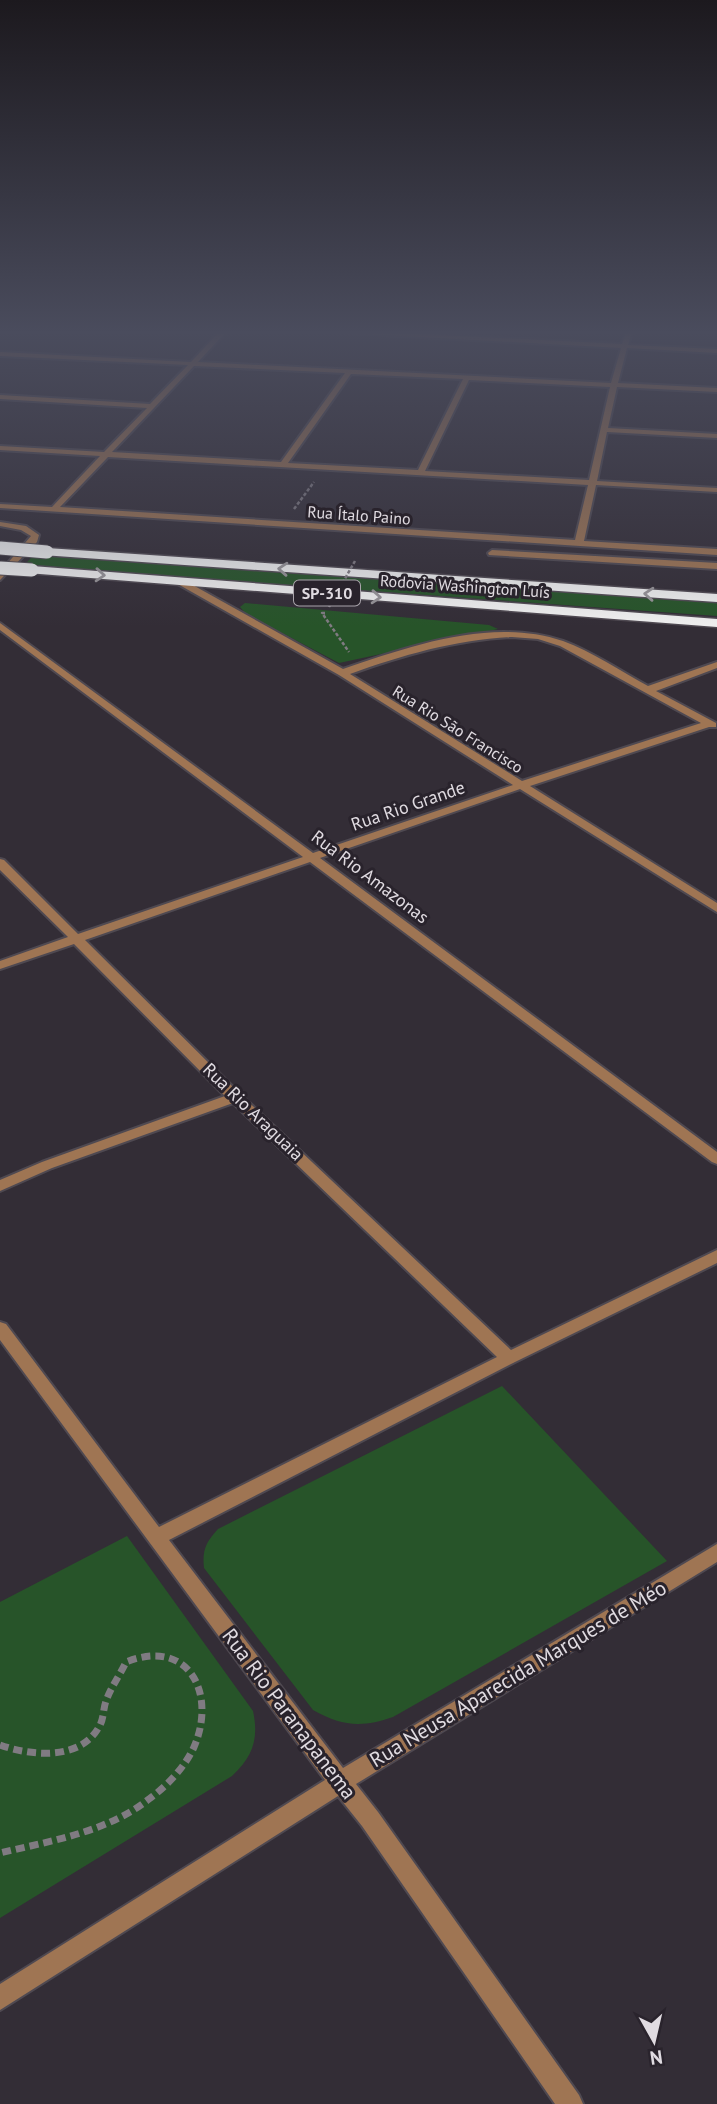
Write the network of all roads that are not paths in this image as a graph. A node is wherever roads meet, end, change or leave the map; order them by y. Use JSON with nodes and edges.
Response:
{"nodes":[{"id":1,"x":129,"y":430,"type":"edge"},
{"id":2,"x":308,"y":430,"type":"edge"},
{"id":3,"x":441,"y":430,"type":"edge"},
{"id":4,"x":605,"y":430,"type":"edge"},
{"id":5,"x":608,"y":430,"type":"edge"},
{"id":6,"x":717,"y":436,"type":"edge"},
{"id":7,"x":0,"y":448,"type":"edge"},
{"id":8,"x":108,"y":454,"type":"junction"},
{"id":9,"x":284,"y":463,"type":"junction"},
{"id":10,"x":420,"y":472,"type":"junction"},
{"id":11,"x":592,"y":482,"type":"junction"},
{"id":12,"x":717,"y":490,"type":"edge"},
{"id":13,"x":0,"y":506,"type":"edge"},
{"id":14,"x":52,"y":510,"type":"junction"},
{"id":15,"x":0,"y":524,"type":"edge"},
{"id":16,"x":579,"y":543,"type":"junction"},
{"id":17,"x":0,"y":548,"type":"edge"},
{"id":18,"x":717,"y":552,"type":"edge"},
{"id":19,"x":492,"y":553,"type":"dead end"},
{"id":20,"x":717,"y":566,"type":"edge"},
{"id":21,"x":0,"y":568,"type":"edge"},
{"id":22,"x":0,"y":577,"type":"edge"},
{"id":23,"x":179,"y":581,"type":"junction"},
{"id":24,"x":717,"y":598,"type":"edge"},
{"id":25,"x":717,"y":623,"type":"edge"},
{"id":26,"x":0,"y":626,"type":"edge"},
{"id":27,"x":717,"y":665,"type":"edge"},
{"id":28,"x":342,"y":674,"type":"junction"},
{"id":29,"x":648,"y":690,"type":"junction"},
{"id":30,"x":713,"y":726,"type":"edge"},
{"id":31,"x":520,"y":786,"type":"junction"},
{"id":32,"x":314,"y":857,"type":"junction"},
{"id":33,"x":0,"y":863,"type":"edge"},
{"id":34,"x":717,"y":908,"type":"edge"},
{"id":35,"x":78,"y":939,"type":"junction"},
{"id":36,"x":0,"y":965,"type":"edge"},
{"id":37,"x":235,"y":1097,"type":"junction"},
{"id":38,"x":717,"y":1159,"type":"edge"},
{"id":39,"x":0,"y":1186,"type":"edge"},
{"id":40,"x":717,"y":1256,"type":"edge"},
{"id":41,"x":0,"y":1328,"type":"edge"},
{"id":42,"x":509,"y":1357,"type":"junction"},
{"id":43,"x":157,"y":1537,"type":"junction"},
{"id":44,"x":713,"y":1561,"type":"edge"},
{"id":45,"x":340,"y":1783,"type":"junction"},
{"id":46,"x":0,"y":1998,"type":"edge"},
{"id":47,"x":570,"y":2104,"type":"edge"}],
"edges":[{"from":1,"to":8,"type":"street"},
{"from":2,"to":9,"type":"street"},
{"from":3,"to":10,"type":"street"},
{"from":4,"to":11,"type":"street"},
{"from":5,"to":6,"type":"street"},
{"from":7,"to":8,"type":"street"},
{"from":8,"to":9,"type":"street"},
{"from":8,"to":14,"type":"street"},
{"from":9,"to":10,"type":"street"},
{"from":10,"to":11,"type":"street"},
{"from":11,"to":12,"type":"street"},
{"from":11,"to":16,"type":"street"},
{"from":13,"to":14,"type":"street","name":"Rua Ítalo Paino"},
{"from":14,"to":16,"type":"street","name":"Rua Ítalo Paino"},
{"from":15,"to":22,"type":"street"},
{"from":16,"to":18,"type":"street","name":"Rua Ítalo Paino"},
{"from":24,"to":17,"type":"highway","name":"Rodovia Washington Luís","number":"SP-310","one_way":true,"bridge":true},
{"from":19,"to":20,"type":"street"},
{"from":21,"to":23,"type":"highway","name":"Rodovia Washington Luís","number":"SP-310","one_way":true,"bridge":true},
{"from":23,"to":25,"type":"highway","name":"Rodovia Washington Luís","number":"SP-310","one_way":true},
{"from":23,"to":28,"type":"street","name":"Rua Rio São Francisco"},
{"from":26,"to":32,"type":"street","name":"Rua Rio Amazonas"},
{"from":27,"to":29,"type":"street"},
{"from":28,"to":29,"type":"street"},
{"from":28,"to":31,"type":"street","name":"Rua Rio São Francisco"},
{"from":29,"to":30,"type":"street"},
{"from":30,"to":31,"type":"street","name":"Rua Rio Grande"},
{"from":31,"to":32,"type":"street","name":"Rua Rio Grande"},
{"from":31,"to":34,"type":"street","name":"Rua Rio São Francisco"},
{"from":32,"to":35,"type":"street","name":"Rua Rio Grande"},
{"from":32,"to":38,"type":"street","name":"Rua Rio Amazonas"},
{"from":33,"to":35,"type":"street","name":"Rua Rio Araguaia"},
{"from":35,"to":36,"type":"street","name":"Rua Rio Grande"},
{"from":35,"to":37,"type":"street","name":"Rua Rio Araguaia"},
{"from":37,"to":39,"type":"street"},
{"from":37,"to":42,"type":"street","name":"Rua Rio Araguaia"},
{"from":40,"to":42,"type":"street"},
{"from":41,"to":43,"type":"street","name":"Rua Rio Paranapanema"},
{"from":42,"to":43,"type":"street"},
{"from":43,"to":45,"type":"street","name":"Rua Rio Paranapanema"},
{"from":44,"to":45,"type":"street","name":"Rua Neusa Aparecida Marques de Méo"},
{"from":45,"to":46,"type":"street","name":"Rua Neusa Aparecida Marques de Méo"},
{"from":45,"to":47,"type":"street","name":"Rua Rio Paranapanema"}]}
